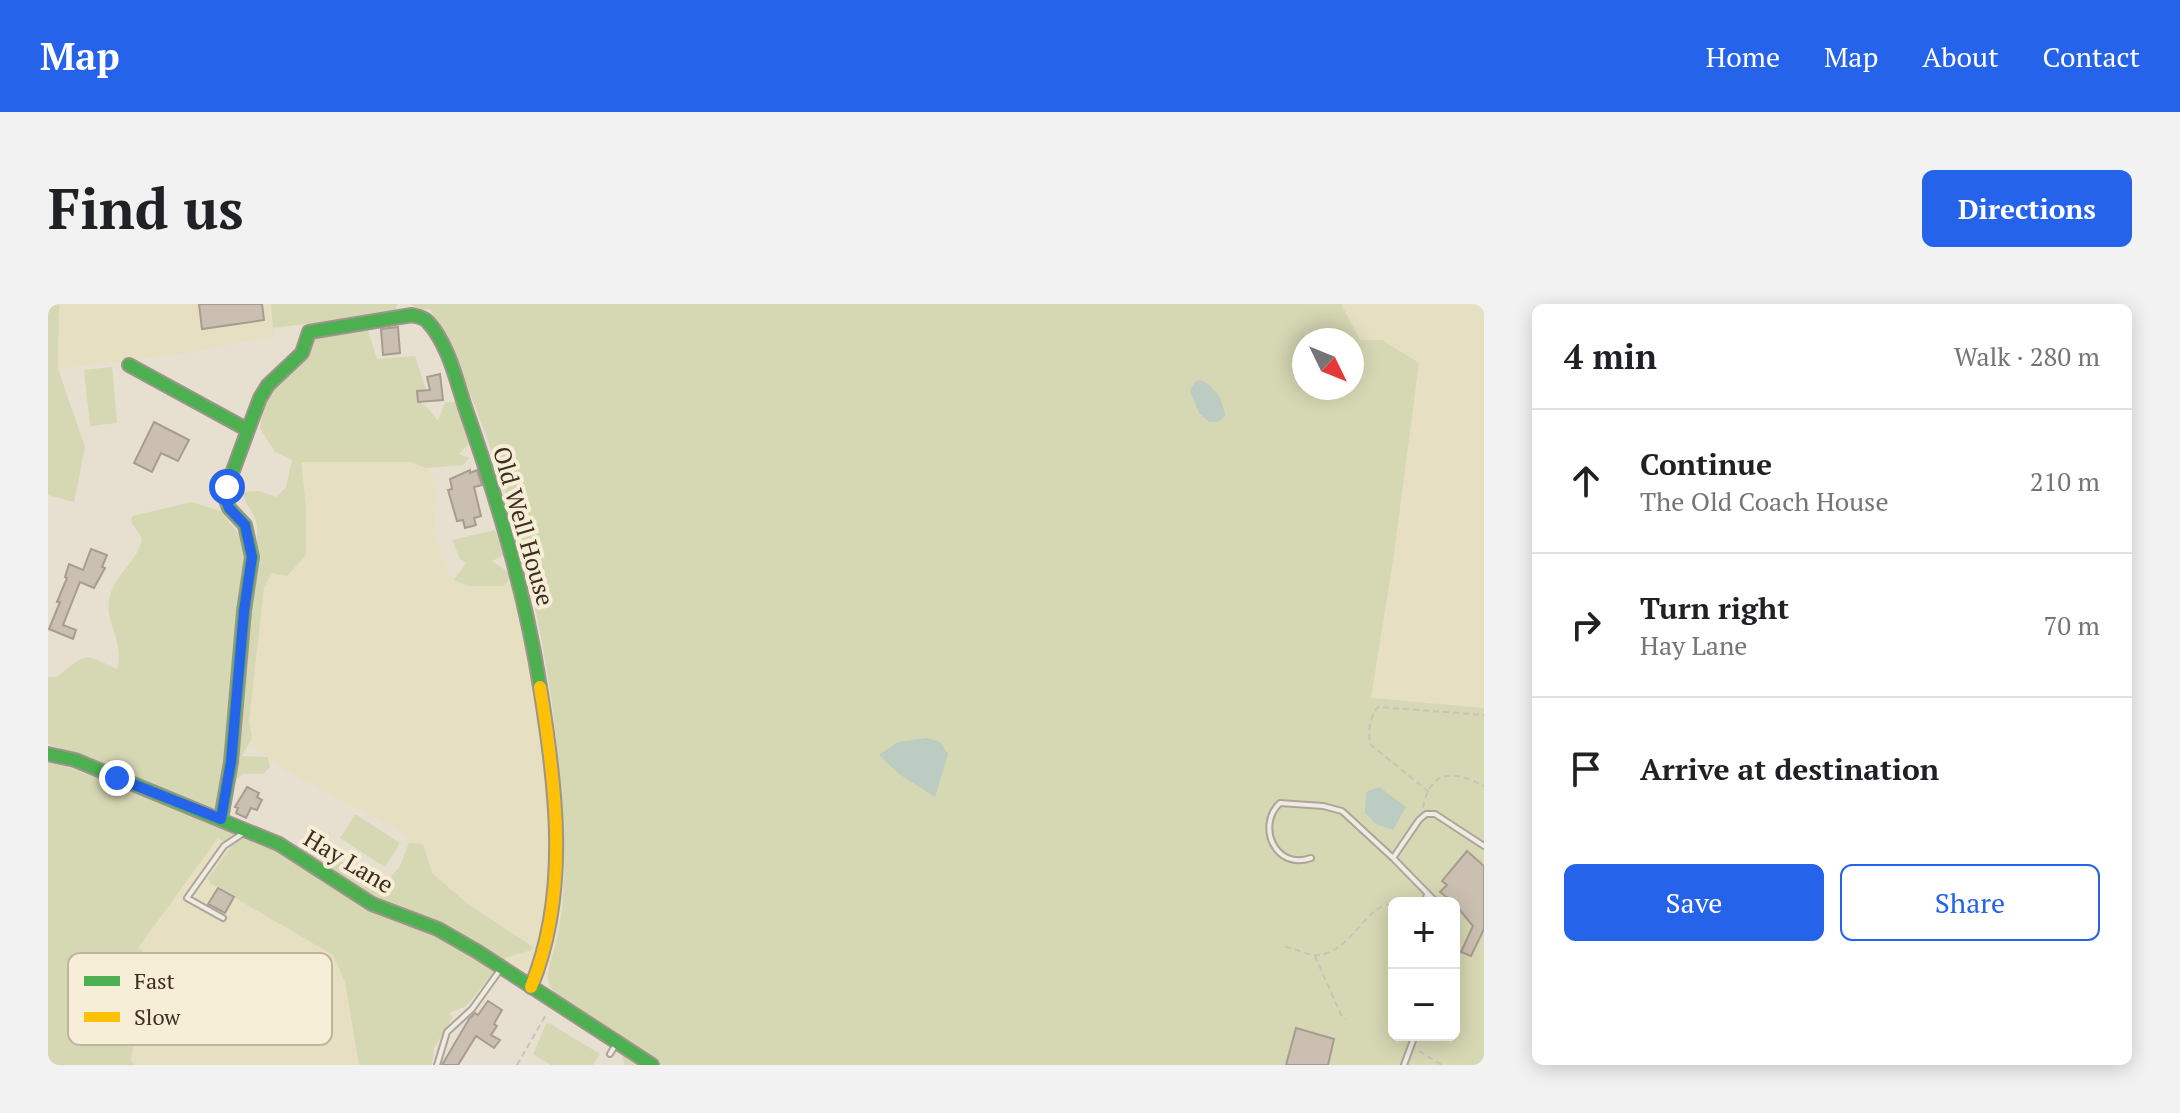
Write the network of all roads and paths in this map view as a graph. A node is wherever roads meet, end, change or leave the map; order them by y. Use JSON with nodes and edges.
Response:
{"nodes":[{"id":1,"x":129,"y":365,"type":"dead end"},
{"id":2,"x":248,"y":430,"type":"junction"},
{"id":3,"x":1484,"y":715,"type":"edge"},
{"id":4,"x":48,"y":754,"type":"edge"},
{"id":5,"x":1484,"y":786,"type":"edge"},
{"id":6,"x":1429,"y":792,"type":"junction"},
{"id":7,"x":222,"y":812,"type":"junction"},
{"id":8,"x":1425,"y":814,"type":"junction"},
{"id":9,"x":247,"y":830,"type":"junction"},
{"id":10,"x":1484,"y":846,"type":"edge"},
{"id":11,"x":1311,"y":858,"type":"dead end"},
{"id":12,"x":1393,"y":858,"type":"junction"},
{"id":13,"x":1427,"y":894,"type":"junction"},
{"id":14,"x":1426,"y":897,"type":"edge"},
{"id":15,"x":1430,"y":897,"type":"edge"},
{"id":16,"x":1388,"y":904,"type":"edge"},
{"id":17,"x":223,"y":918,"type":"dead end"},
{"id":18,"x":1285,"y":947,"type":"dead end"},
{"id":19,"x":1314,"y":955,"type":"junction"},
{"id":20,"x":501,"y":968,"type":"junction"},
{"id":21,"x":531,"y":987,"type":"junction"},
{"id":22,"x":553,"y":1002,"type":"junction"},
{"id":23,"x":1346,"y":1019,"type":"dead end"},
{"id":24,"x":1413,"y":1041,"type":"edge"},
{"id":25,"x":617,"y":1042,"type":"junction"},
{"id":26,"x":1411,"y":1048,"type":"junction"},
{"id":27,"x":610,"y":1054,"type":"dead end"},
{"id":28,"x":437,"y":1065,"type":"edge"},
{"id":29,"x":517,"y":1065,"type":"edge"},
{"id":30,"x":652,"y":1065,"type":"edge"},
{"id":31,"x":1404,"y":1065,"type":"edge"},
{"id":32,"x":1442,"y":1065,"type":"edge"}],
"edges":[{"from":1,"to":2,"type":"street"},
{"from":2,"to":7,"type":"street"},
{"from":2,"to":21,"type":"street","name":"Old Well House"},
{"from":3,"to":6,"type":"path"},
{"from":4,"to":7,"type":"street","name":"Hay Lane"},
{"from":5,"to":6,"type":"path"},
{"from":6,"to":8,"type":"path"},
{"from":7,"to":9,"type":"street","name":"Hay Lane"},
{"from":8,"to":10,"type":"lane"},
{"from":8,"to":12,"type":"lane"},
{"from":9,"to":17,"type":"lane"},
{"from":9,"to":20,"type":"street","name":"Hay Lane"},
{"from":11,"to":12,"type":"lane"},
{"from":12,"to":13,"type":"lane"},
{"from":13,"to":14,"type":"lane"},
{"from":13,"to":15,"type":"lane"},
{"from":16,"to":19,"type":"path"},
{"from":18,"to":19,"type":"path"},
{"from":19,"to":23,"type":"path"},
{"from":20,"to":21,"type":"street","name":"Hay Lane"},
{"from":20,"to":28,"type":"lane"},
{"from":21,"to":22,"type":"street","name":"Hay Lane"},
{"from":22,"to":25,"type":"street","name":"Hay Lane"},
{"from":22,"to":29,"type":"path"},
{"from":24,"to":26,"type":"lane"},
{"from":25,"to":27,"type":"lane"},
{"from":25,"to":30,"type":"street","name":"Hay Lane"},
{"from":26,"to":31,"type":"lane"},
{"from":26,"to":32,"type":"path"}]}
